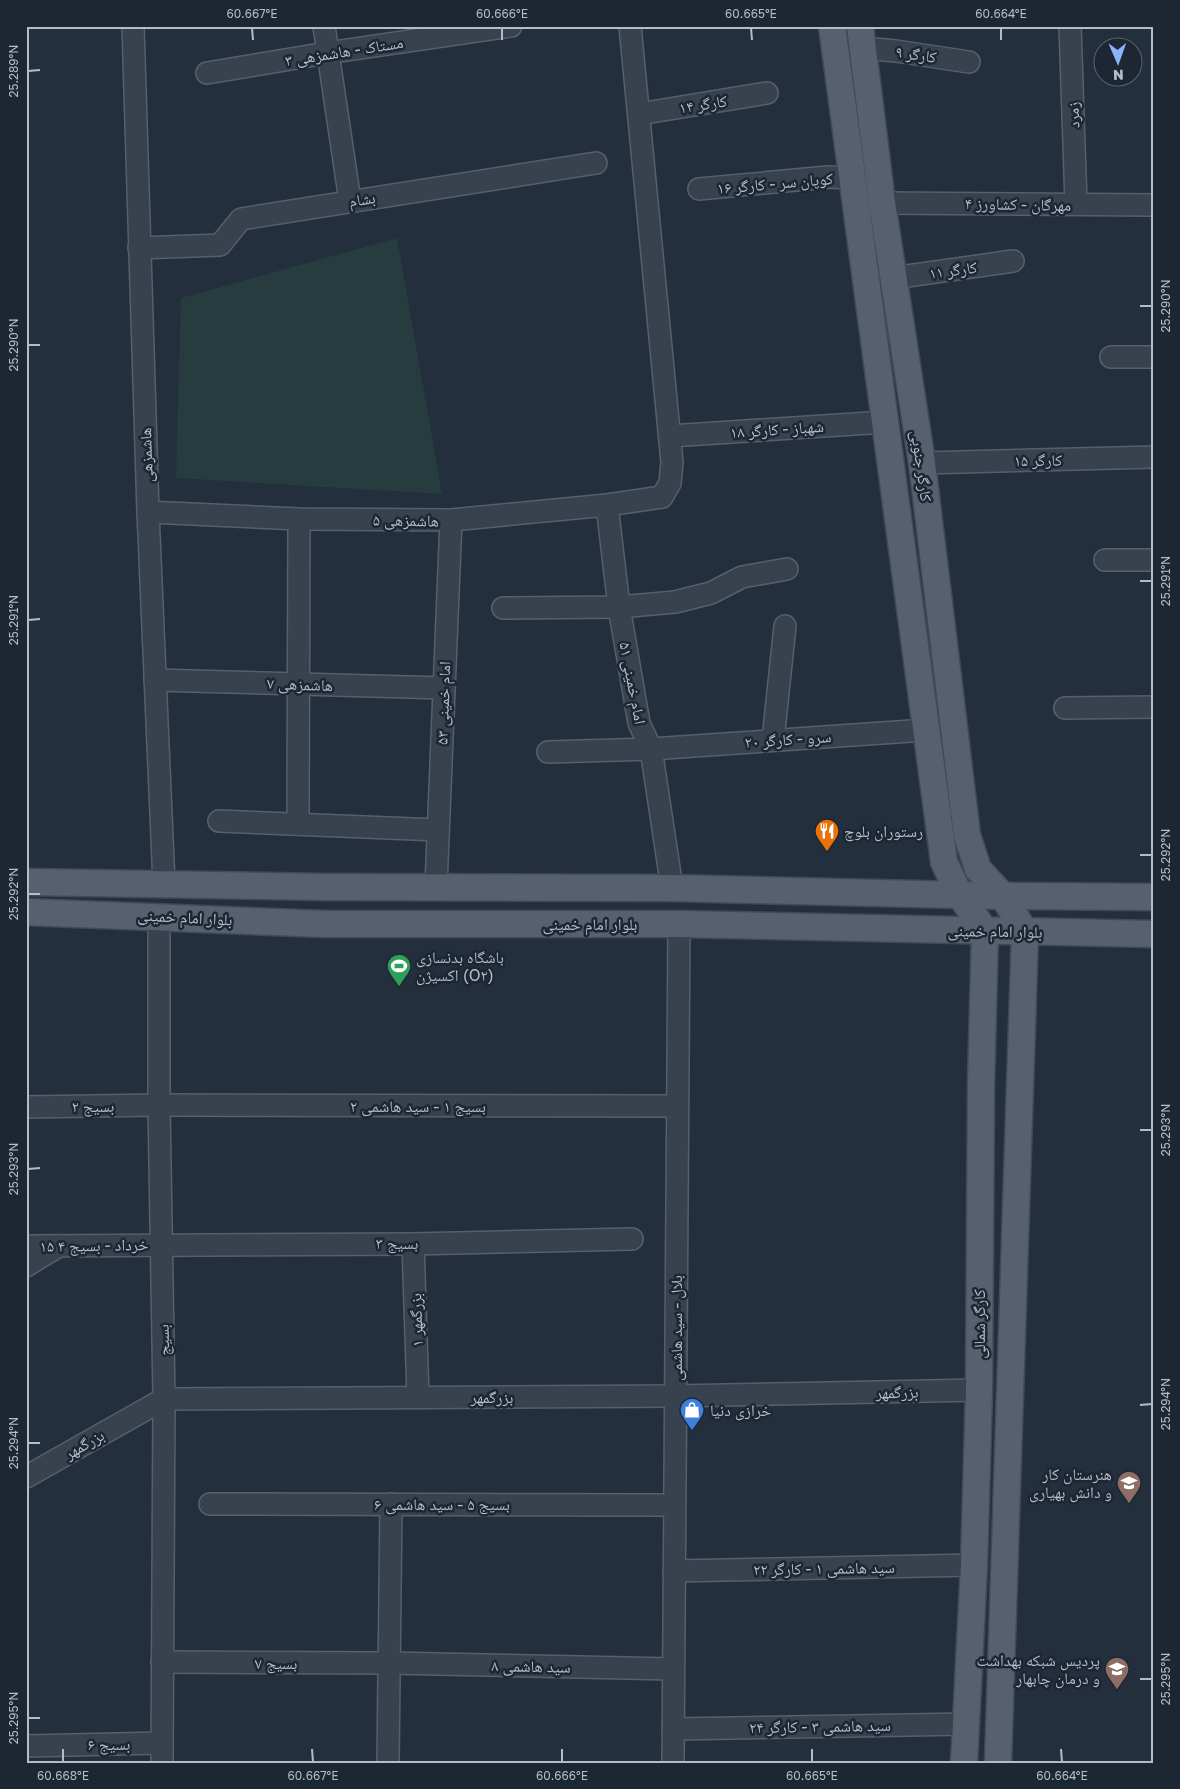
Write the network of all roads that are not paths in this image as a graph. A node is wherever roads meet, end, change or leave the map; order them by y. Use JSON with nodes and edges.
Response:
{"nodes":[{"id":1,"x":133,"y":26,"type":"edge"},
{"id":2,"x":324,"y":26,"type":"edge"},
{"id":3,"x":511,"y":26,"type":"edge"},
{"id":4,"x":630,"y":26,"type":"edge"},
{"id":5,"x":832,"y":26,"type":"edge"},
{"id":6,"x":1070,"y":26,"type":"edge"},
{"id":7,"x":862,"y":37,"type":"edge"},
{"id":8,"x":328,"y":52,"type":"junction"},
{"id":9,"x":968,"y":62,"type":"dead end"},
{"id":10,"x":207,"y":73,"type":"dead end"},
{"id":11,"x":767,"y":93,"type":"dead end"},
{"id":12,"x":639,"y":114,"type":"junction"},
{"id":13,"x":596,"y":163,"type":"dead end"},
{"id":14,"x":852,"y":178,"type":"junction"},
{"id":15,"x":699,"y":189,"type":"dead end"},
{"id":16,"x":350,"y":201,"type":"junction"},
{"id":17,"x":882,"y":203,"type":"junction"},
{"id":18,"x":1076,"y":204,"type":"junction"},
{"id":19,"x":1154,"y":205,"type":"edge"},
{"id":20,"x":139,"y":248,"type":"junction"},
{"id":21,"x":1014,"y":261,"type":"dead end"},
{"id":22,"x":893,"y":278,"type":"junction"},
{"id":23,"x":1111,"y":356,"type":"dead end"},
{"id":24,"x":1154,"y":357,"type":"edge"},
{"id":25,"x":885,"y":422,"type":"junction"},
{"id":26,"x":670,"y":436,"type":"junction"},
{"id":27,"x":1154,"y":457,"type":"edge"},
{"id":28,"x":922,"y":463,"type":"junction"},
{"id":29,"x":890,"y":466,"type":"junction"},
{"id":30,"x":607,"y":505,"type":"junction"},
{"id":31,"x":148,"y":512,"type":"junction"},
{"id":32,"x":299,"y":519,"type":"junction"},
{"id":33,"x":451,"y":520,"type":"junction"},
{"id":34,"x":1105,"y":560,"type":"dead end"},
{"id":35,"x":1154,"y":560,"type":"edge"},
{"id":36,"x":787,"y":569,"type":"dead end"},
{"id":37,"x":619,"y":607,"type":"junction"},
{"id":38,"x":503,"y":608,"type":"dead end"},
{"id":39,"x":785,"y":626,"type":"dead end"},
{"id":40,"x":155,"y":680,"type":"junction"},
{"id":41,"x":298,"y":684,"type":"junction"},
{"id":42,"x":444,"y":688,"type":"junction"},
{"id":43,"x":1154,"y":707,"type":"edge"},
{"id":44,"x":1065,"y":708,"type":"dead end"},
{"id":45,"x":926,"y":730,"type":"junction"},
{"id":46,"x":773,"y":740,"type":"junction"},
{"id":47,"x":651,"y":749,"type":"junction"},
{"id":48,"x":548,"y":752,"type":"dead end"},
{"id":49,"x":219,"y":821,"type":"dead end"},
{"id":50,"x":298,"y":824,"type":"junction"},
{"id":51,"x":438,"y":830,"type":"junction"},
{"id":52,"x":26,"y":882,"type":"edge"},
{"id":53,"x":164,"y":884,"type":"junction"},
{"id":54,"x":436,"y":886,"type":"junction"},
{"id":55,"x":672,"y":888,"type":"junction"},
{"id":56,"x":959,"y":894,"type":"junction"},
{"id":57,"x":1003,"y":896,"type":"junction"},
{"id":58,"x":1154,"y":897,"type":"edge"},
{"id":59,"x":26,"y":912,"type":"edge"},
{"id":60,"x":159,"y":916,"type":"junction"},
{"id":61,"x":679,"y":924,"type":"junction"},
{"id":62,"x":985,"y":932,"type":"junction"},
{"id":63,"x":1025,"y":932,"type":"junction"},
{"id":64,"x":1154,"y":934,"type":"edge"},
{"id":65,"x":980,"y":1084,"type":"junction"},
{"id":66,"x":1020,"y":1088,"type":"junction"},
{"id":67,"x":159,"y":1105,"type":"junction"},
{"id":68,"x":677,"y":1106,"type":"junction"},
{"id":69,"x":26,"y":1107,"type":"edge"},
{"id":70,"x":632,"y":1239,"type":"dead end"},
{"id":71,"x":162,"y":1244,"type":"junction"},
{"id":72,"x":413,"y":1244,"type":"junction"},
{"id":73,"x":26,"y":1246,"type":"edge"},
{"id":74,"x":60,"y":1246,"type":"junction"},
{"id":75,"x":26,"y":1266,"type":"edge"},
{"id":76,"x":979,"y":1390,"type":"junction"},
{"id":77,"x":675,"y":1396,"type":"junction"},
{"id":78,"x":418,"y":1397,"type":"junction"},
{"id":79,"x":164,"y":1399,"type":"junction"},
{"id":80,"x":26,"y":1477,"type":"edge"},
{"id":81,"x":210,"y":1504,"type":"dead end"},
{"id":82,"x":391,"y":1504,"type":"junction"},
{"id":83,"x":674,"y":1505,"type":"junction"},
{"id":84,"x":974,"y":1565,"type":"junction"},
{"id":85,"x":674,"y":1571,"type":"junction"},
{"id":86,"x":162,"y":1662,"type":"junction"},
{"id":87,"x":389,"y":1663,"type":"junction"},
{"id":88,"x":673,"y":1668,"type":"junction"},
{"id":89,"x":967,"y":1724,"type":"junction"},
{"id":90,"x":1000,"y":1724,"type":"junction"},
{"id":91,"x":673,"y":1729,"type":"junction"},
{"id":92,"x":26,"y":1746,"type":"edge"},
{"id":93,"x":162,"y":1753,"type":"edge"},
{"id":94,"x":388,"y":1763,"type":"edge"},
{"id":95,"x":673,"y":1763,"type":"edge"},
{"id":96,"x":964,"y":1763,"type":"edge"},
{"id":97,"x":998,"y":1763,"type":"edge"},
{"id":98,"x":1013,"y":1763,"type":"edge"}],
"edges":[{"from":1,"to":20,"type":"street","name":"هاشمزهی"},
{"from":2,"to":8,"type":"street"},
{"from":3,"to":8,"type":"street","name":"مستاک - هاشمزهی ۳"},
{"from":4,"to":12,"type":"street"},
{"from":5,"to":14,"type":"main road","name":"کارگر جنوبی"},
{"from":6,"to":18,"type":"street","name":"زمرد"},
{"from":7,"to":9,"type":"street","name":"کارگر ۹"},
{"from":7,"to":17,"type":"main road","name":"کارگر جنوبی"},
{"from":8,"to":10,"type":"street","name":"مستاک - هاشمزهی ۳"},
{"from":8,"to":16,"type":"street"},
{"from":11,"to":12,"type":"street","name":"کارگر ۱۴"},
{"from":12,"to":26,"type":"street"},
{"from":13,"to":16,"type":"street","name":"بشام"},
{"from":14,"to":15,"type":"street","name":"کوپان سر - کارگر ۱۶"},
{"from":14,"to":25,"type":"main road","name":"کارگر جنوبی"},
{"from":16,"to":20,"type":"street","name":"بشام"},
{"from":17,"to":18,"type":"street","name":"مهرگان - کشاورز ۴"},
{"from":17,"to":22,"type":"main road","name":"کارگر جنوبی"},
{"from":18,"to":19,"type":"street","name":"مهرگان - کشاورز ۴"},
{"from":20,"to":31,"type":"street","name":"هاشمزهی"},
{"from":21,"to":22,"type":"street","name":"کارگر ۱۱"},
{"from":22,"to":28,"type":"main road","name":"کارگر جنوبی"},
{"from":23,"to":24,"type":"street"},
{"from":25,"to":26,"type":"street","name":"شهباز - کارگر ۱۸"},
{"from":25,"to":29,"type":"main road","name":"کارگر جنوبی"},
{"from":26,"to":30,"type":"street","name":"هاشمزهی ۵"},
{"from":27,"to":28,"type":"street","name":"کارگر ۱۵"},
{"from":28,"to":29,"type":"main road"},
{"from":28,"to":57,"type":"main road","name":"کارگر جنوبی"},
{"from":29,"to":45,"type":"main road","name":"کارگر جنوبی"},
{"from":30,"to":33,"type":"street","name":"هاشمزهی ۵"},
{"from":30,"to":37,"type":"street","name":"امام خمینی ۵۱"},
{"from":31,"to":32,"type":"street","name":"هاشمزهی ۵"},
{"from":31,"to":40,"type":"street","name":"هاشمزهی"},
{"from":32,"to":33,"type":"street","name":"هاشمزهی ۵"},
{"from":32,"to":41,"type":"street"},
{"from":33,"to":42,"type":"street","name":"امام خمینی ۵۳"},
{"from":34,"to":35,"type":"street"},
{"from":36,"to":37,"type":"street"},
{"from":37,"to":38,"type":"street"},
{"from":37,"to":47,"type":"street","name":"امام خمینی ۵۱"},
{"from":39,"to":46,"type":"street"},
{"from":40,"to":41,"type":"street","name":"هاشمزهی ۷"},
{"from":40,"to":53,"type":"street","name":"هاشمزهی"},
{"from":41,"to":42,"type":"street","name":"هاشمزهی ۷"},
{"from":41,"to":50,"type":"street"},
{"from":42,"to":51,"type":"street","name":"امام خمینی ۵۳"},
{"from":43,"to":44,"type":"street"},
{"from":45,"to":46,"type":"street","name":"سرو - کارگر ۲۰"},
{"from":45,"to":56,"type":"main road","name":"کارگر جنوبی"},
{"from":46,"to":47,"type":"street","name":"سرو - کارگر ۲۰"},
{"from":47,"to":48,"type":"street","name":"سرو - کارگر ۲۰"},
{"from":47,"to":55,"type":"street","name":"امام خمینی ۵۱"},
{"from":49,"to":50,"type":"street"},
{"from":50,"to":51,"type":"street"},
{"from":51,"to":54,"type":"street","name":"امام خمینی ۵۳"},
{"from":52,"to":53,"type":"main road","name":"بلوار امام خمینی"},
{"from":53,"to":54,"type":"main road","name":"بلوار امام خمینی"},
{"from":54,"to":55,"type":"main road","name":"بلوار امام خمینی"},
{"from":55,"to":56,"type":"main road","name":"بلوار امام خمینی"},
{"from":56,"to":57,"type":"main road","name":"بلوار امام خمینی"},
{"from":56,"to":62,"type":"main road"},
{"from":57,"to":58,"type":"main road","name":"بلوار امام خمینی"},
{"from":57,"to":63,"type":"main road"},
{"from":59,"to":60,"type":"main road","name":"بلوار امام خمینی"},
{"from":60,"to":61,"type":"main road","name":"بلوار امام خمینی"},
{"from":60,"to":67,"type":"street","name":"بسیج"},
{"from":61,"to":62,"type":"main road","name":"بلوار امام خمینی"},
{"from":61,"to":68,"type":"street","name":"بلال - سید هاشمی"},
{"from":62,"to":63,"type":"main road","name":"بلوار امام خمینی"},
{"from":62,"to":65,"type":"main road","name":"کارگر شمالی"},
{"from":63,"to":64,"type":"main road","name":"بلوار امام خمینی"},
{"from":63,"to":66,"type":"main road","name":"کارگر شمالی"},
{"from":65,"to":66,"type":"main road"},
{"from":65,"to":76,"type":"main road","name":"کارگر شمالی"},
{"from":66,"to":90,"type":"main road","name":"کارگر شمالی"},
{"from":67,"to":68,"type":"street","name":"بسیج ۱ - سید هاشمی ۲"},
{"from":67,"to":69,"type":"street","name":"بسیج ۲"},
{"from":67,"to":71,"type":"street","name":"بسیج"},
{"from":68,"to":77,"type":"street","name":"بلال - سید هاشمی"},
{"from":70,"to":72,"type":"street","name":"بسیج ۳"},
{"from":71,"to":72,"type":"street","name":"بسیج ۳"},
{"from":71,"to":74,"type":"street","name":"۱۵ خرداد - بسیج ۴"},
{"from":71,"to":79,"type":"street","name":"بسیج"},
{"from":72,"to":78,"type":"street","name":"بزرگمهر ۱"},
{"from":73,"to":74,"type":"street","name":"۱۵ خرداد - بسیج ۴"},
{"from":74,"to":75,"type":"street"},
{"from":76,"to":77,"type":"street","name":"بزرگمهر"},
{"from":76,"to":84,"type":"main road","name":"کارگر شمالی"},
{"from":77,"to":78,"type":"street","name":"بزرگمهر"},
{"from":77,"to":83,"type":"street","name":"بلال - سید هاشمی"},
{"from":78,"to":79,"type":"street","name":"بزرگمهر"},
{"from":79,"to":80,"type":"street","name":"بزرگمهر"},
{"from":79,"to":86,"type":"street","name":"بسیج"},
{"from":81,"to":82,"type":"street","name":"بسیج ۵ - سید هاشمی ۶"},
{"from":82,"to":83,"type":"street","name":"بسیج ۵ - سید هاشمی ۶"},
{"from":82,"to":87,"type":"street"},
{"from":83,"to":85,"type":"street","name":"بلال - سید هاشمی"},
{"from":84,"to":85,"type":"street","name":"سید هاشمی ۱ - کارگر ۲۲"},
{"from":84,"to":89,"type":"main road","name":"کارگر شمالی"},
{"from":85,"to":88,"type":"street","name":"بلال - سید هاشمی"},
{"from":86,"to":87,"type":"street","name":"بسیج ۷"},
{"from":86,"to":93,"type":"street","name":"بسیج"},
{"from":87,"to":88,"type":"street","name":"سید هاشمی ۸"},
{"from":87,"to":94,"type":"street"},
{"from":88,"to":91,"type":"street","name":"بلال - سید هاشمی"},
{"from":89,"to":91,"type":"street","name":"سید هاشمی ۳ - کارگر ۲۴"},
{"from":89,"to":96,"type":"main road","name":"کارگر شمالی"},
{"from":90,"to":97,"type":"main road","name":"کارگر شمالی"},
{"from":90,"to":98,"type":"main road"},
{"from":91,"to":95,"type":"street","name":"بلال - سید هاشمی"},
{"from":92,"to":93,"type":"street","name":"بسیج ۶"}]}
